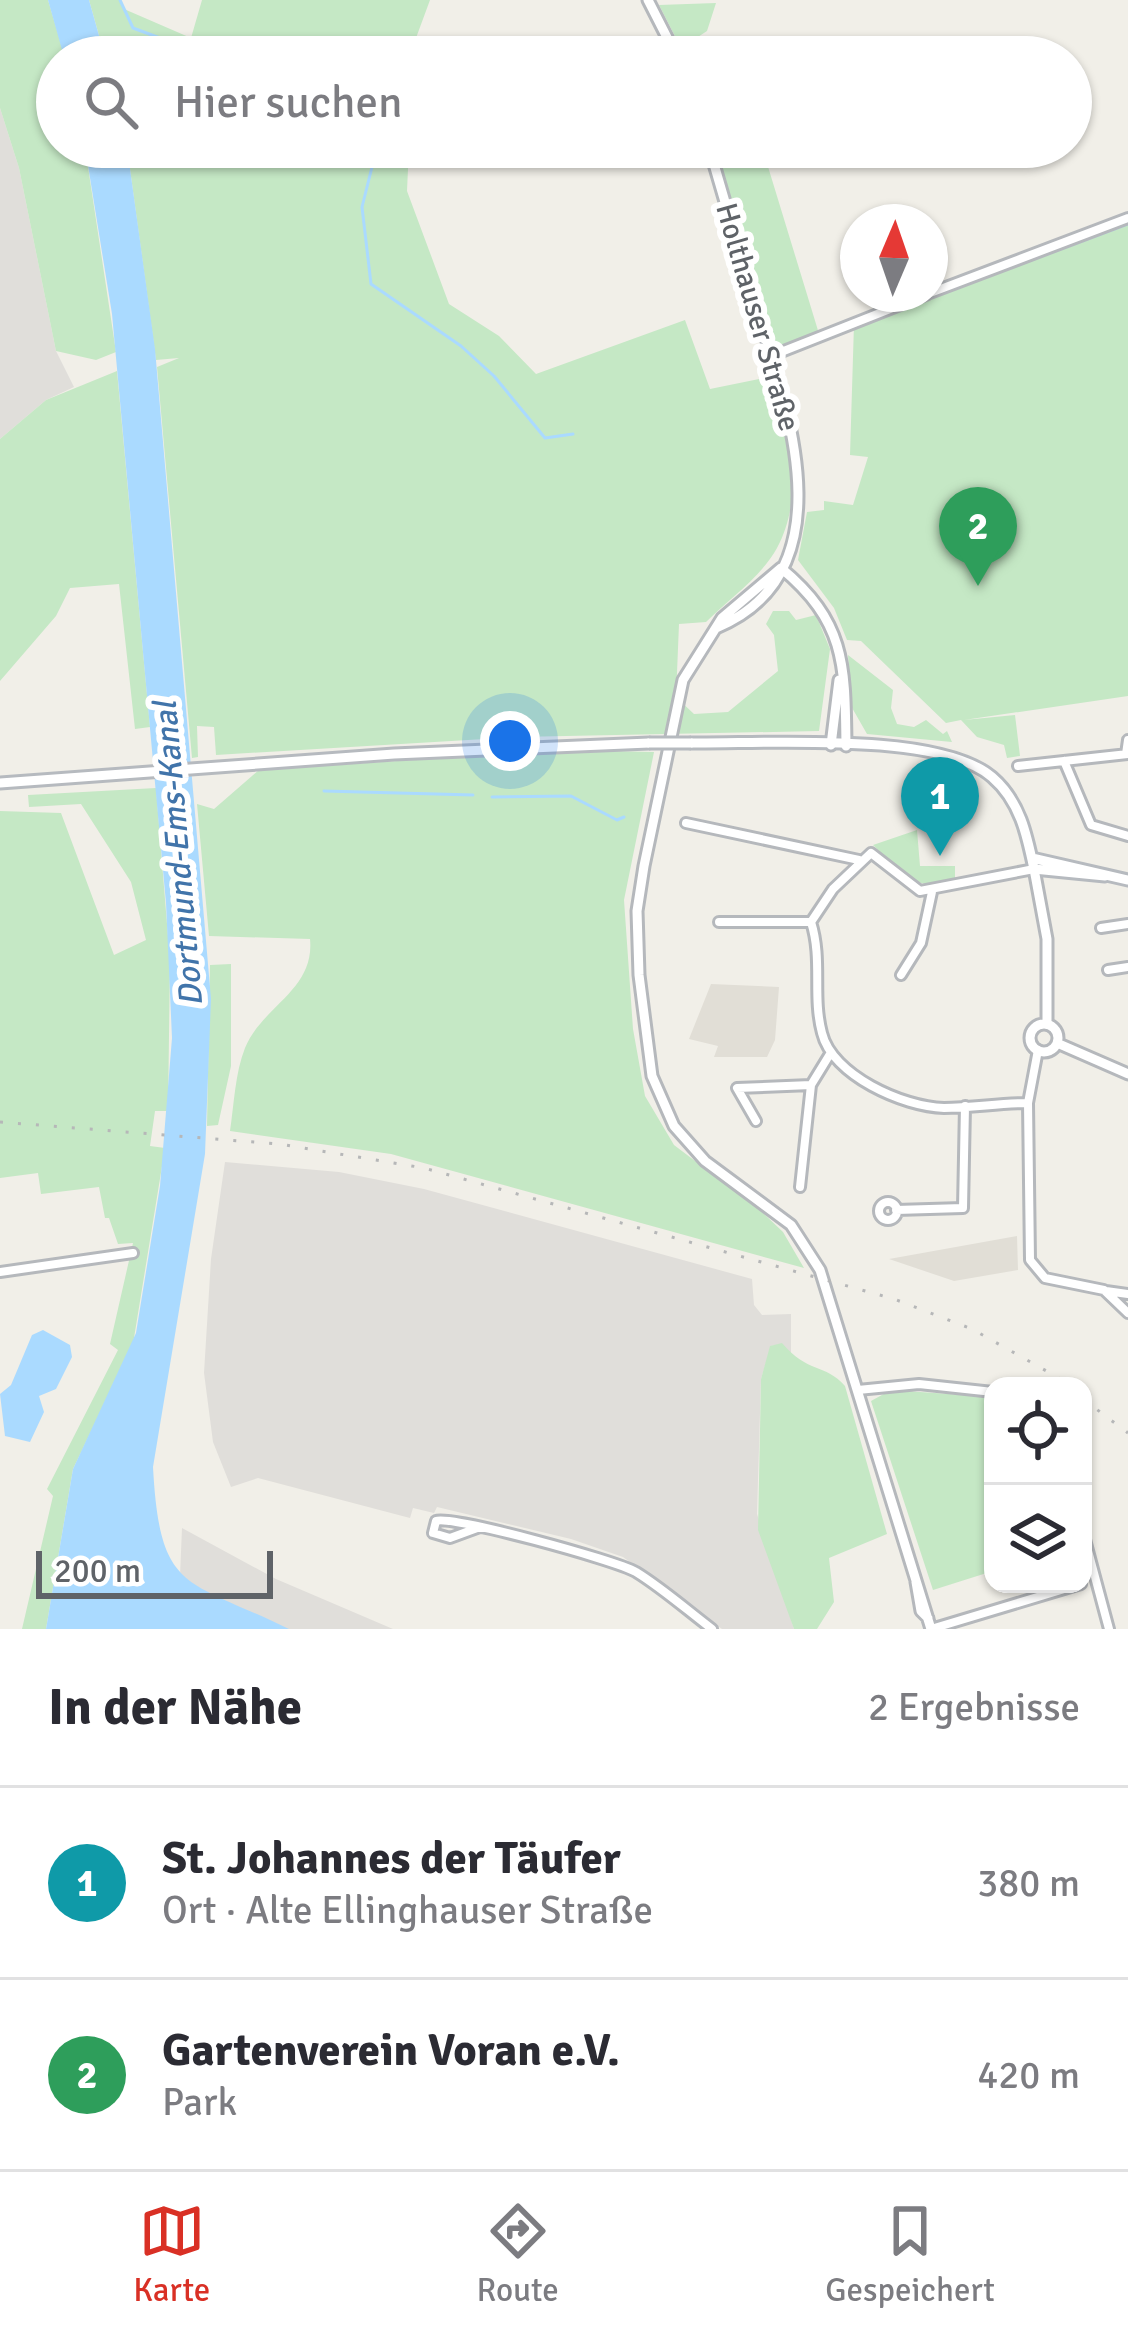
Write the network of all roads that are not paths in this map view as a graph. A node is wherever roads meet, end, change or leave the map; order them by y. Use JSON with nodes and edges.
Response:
{"nodes":[{"id":1,"x":652,"y":1,"type":"edge"},
{"id":2,"x":668,"y":36,"type":"edge"},
{"id":3,"x":715,"y":168,"type":"edge"},
{"id":4,"x":1128,"y":218,"type":"edge"},
{"id":5,"x":948,"y":287,"type":"edge"},
{"id":6,"x":883,"y":312,"type":"edge"},
{"id":7,"x":772,"y":356,"type":"junction"},
{"id":8,"x":781,"y":568,"type":"junction"},
{"id":9,"x":839,"y":680,"type":"junction"},
{"id":10,"x":1128,"y":740,"type":"edge"},
{"id":11,"x":831,"y":746,"type":"junction"},
{"id":12,"x":846,"y":746,"type":"junction"},
{"id":13,"x":1127,"y":754,"type":"edge"},
{"id":14,"x":1064,"y":761,"type":"junction"},
{"id":15,"x":1018,"y":766,"type":"dead end"},
{"id":16,"x":0,"y":783,"type":"edge"},
{"id":17,"x":686,"y":824,"type":"dead end"},
{"id":18,"x":1128,"y":836,"type":"edge"},
{"id":19,"x":859,"y":860,"type":"junction"},
{"id":20,"x":1033,"y":864,"type":"junction"},
{"id":21,"x":1128,"y":880,"type":"edge"},
{"id":22,"x":932,"y":892,"type":"junction"},
{"id":23,"x":719,"y":922,"type":"dead end"},
{"id":24,"x":811,"y":922,"type":"junction"},
{"id":25,"x":1128,"y":924,"type":"edge"},
{"id":26,"x":1101,"y":928,"type":"dead end"},
{"id":27,"x":1128,"y":967,"type":"edge"},
{"id":28,"x":1108,"y":970,"type":"dead end"},
{"id":29,"x":901,"y":975,"type":"dead end"},
{"id":30,"x":1047,"y":1024,"type":"junction"},
{"id":31,"x":1057,"y":1043,"type":"junction"},
{"id":32,"x":1038,"y":1050,"type":"junction"},
{"id":33,"x":830,"y":1054,"type":"junction"},
{"id":34,"x":1128,"y":1074,"type":"edge"},
{"id":35,"x":811,"y":1084,"type":"junction"},
{"id":36,"x":1028,"y":1102,"type":"junction"},
{"id":37,"x":965,"y":1106,"type":"junction"},
{"id":38,"x":756,"y":1121,"type":"dead end"},
{"id":39,"x":800,"y":1186,"type":"dead end"},
{"id":40,"x":896,"y":1210,"type":"dead end"},
{"id":41,"x":133,"y":1253,"type":"dead end"},
{"id":42,"x":0,"y":1272,"type":"edge"},
{"id":43,"x":1104,"y":1290,"type":"junction"},
{"id":44,"x":1128,"y":1294,"type":"edge"},
{"id":45,"x":1128,"y":1312,"type":"edge"},
{"id":46,"x":858,"y":1390,"type":"junction"},
{"id":47,"x":984,"y":1391,"type":"edge"},
{"id":48,"x":480,"y":1527,"type":"junction"},
{"id":49,"x":1092,"y":1565,"type":"edge"},
{"id":50,"x":1096,"y":1580,"type":"junction"},
{"id":51,"x":1092,"y":1581,"type":"edge"},
{"id":52,"x":1049,"y":1593,"type":"edge"},
{"id":53,"x":930,"y":1626,"type":"edge"},
{"id":54,"x":712,"y":1629,"type":"edge"},
{"id":55,"x":1109,"y":1629,"type":"edge"}],
"edges":[{"from":1,"to":2,"type":"street"},
{"from":3,"to":7,"type":"street","name":"Holthauser Straße"},
{"from":4,"to":5,"type":"street"},
{"from":6,"to":7,"type":"street"},
{"from":7,"to":8,"type":"street","name":"Holthauser Straße"},
{"from":8,"to":9,"type":"street"},
{"from":8,"to":46,"type":"street"},
{"from":9,"to":11,"type":"street"},
{"from":9,"to":12,"type":"street"},
{"from":10,"to":13,"type":"street"},
{"from":11,"to":12,"type":"street"},
{"from":11,"to":16,"type":"street","bridge":true},
{"from":12,"to":20,"type":"street"},
{"from":13,"to":14,"type":"street"},
{"from":14,"to":15,"type":"street"},
{"from":14,"to":18,"type":"street"},
{"from":17,"to":19,"type":"street"},
{"from":19,"to":22,"type":"street"},
{"from":19,"to":24,"type":"street"},
{"from":20,"to":21,"type":"street"},
{"from":20,"to":22,"type":"street"},
{"from":20,"to":30,"type":"street"},
{"from":22,"to":29,"type":"street"},
{"from":23,"to":24,"type":"street"},
{"from":24,"to":33,"type":"street"},
{"from":25,"to":26,"type":"street"},
{"from":27,"to":28,"type":"street"},
{"from":30,"to":31,"type":"street"},
{"from":30,"to":32,"type":"street"},
{"from":31,"to":32,"type":"street"},
{"from":31,"to":34,"type":"street"},
{"from":32,"to":36,"type":"street"},
{"from":33,"to":35,"type":"street"},
{"from":33,"to":37,"type":"street"},
{"from":35,"to":38,"type":"street"},
{"from":35,"to":39,"type":"street"},
{"from":36,"to":37,"type":"street"},
{"from":36,"to":43,"type":"street"},
{"from":37,"to":40,"type":"street"},
{"from":41,"to":42,"type":"street"},
{"from":43,"to":44,"type":"street"},
{"from":43,"to":45,"type":"street"},
{"from":46,"to":47,"type":"street"},
{"from":46,"to":53,"type":"street"},
{"from":48,"to":48,"type":"street"},
{"from":48,"to":54,"type":"street"},
{"from":49,"to":50,"type":"street"},
{"from":50,"to":51,"type":"street"},
{"from":50,"to":55,"type":"street"},
{"from":52,"to":53,"type":"street"}]}
